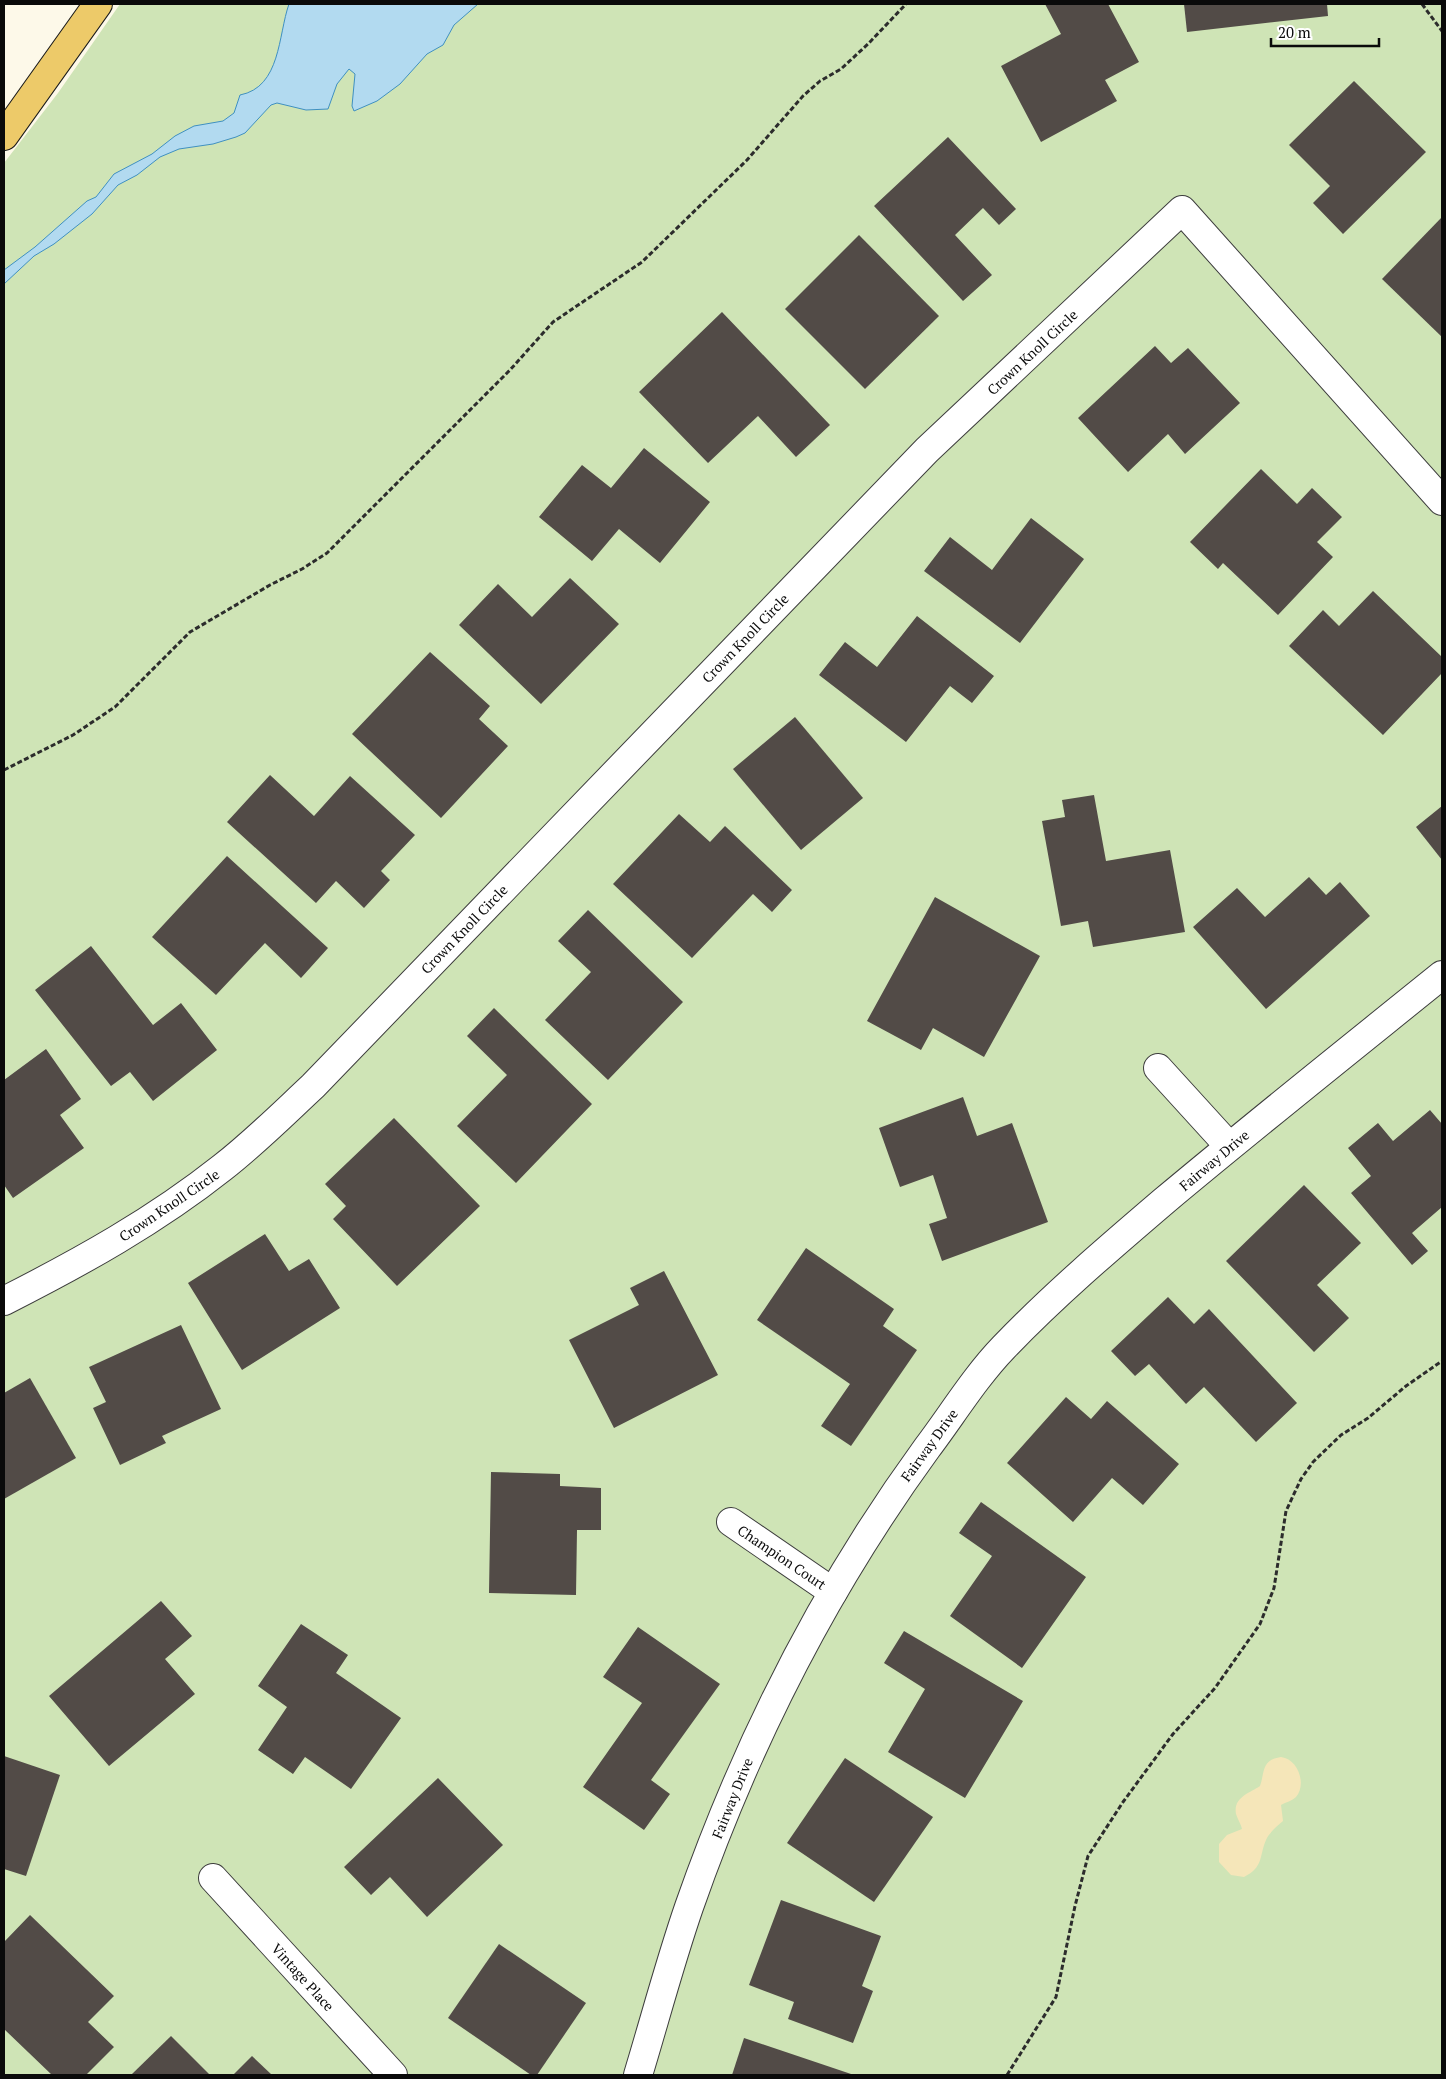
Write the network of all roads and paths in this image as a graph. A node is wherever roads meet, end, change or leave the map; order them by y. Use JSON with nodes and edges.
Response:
{"nodes":[{"id":1,"x":98,"y":4,"type":"edge"},
{"id":2,"x":906,"y":4,"type":"edge"},
{"id":3,"x":1422,"y":4,"type":"edge"},
{"id":4,"x":1442,"y":31,"type":"edge"},
{"id":5,"x":4,"y":136,"type":"edge"},
{"id":6,"x":1438,"y":487,"type":"edge"},
{"id":7,"x":4,"y":770,"type":"edge"},
{"id":8,"x":1442,"y":975,"type":"edge"},
{"id":9,"x":1158,"y":1068,"type":"dead end"},
{"id":10,"x":1229,"y":1146,"type":"junction"},
{"id":11,"x":4,"y":1302,"type":"edge"},
{"id":12,"x":1442,"y":1361,"type":"edge"},
{"id":13,"x":731,"y":1522,"type":"dead end"},
{"id":14,"x":833,"y":1592,"type":"junction"},
{"id":15,"x":213,"y":1878,"type":"dead end"},
{"id":16,"x":393,"y":2075,"type":"edge"},
{"id":17,"x":638,"y":2075,"type":"edge"},
{"id":18,"x":1007,"y":2075,"type":"edge"}],
"edges":[{"from":1,"to":5,"type":"main road"},
{"from":2,"to":7,"type":"path"},
{"from":3,"to":4,"type":"path"},
{"from":6,"to":11,"type":"street","name":"Crown Knoll Circle"},
{"from":8,"to":10,"type":"street","name":"Fairway Drive"},
{"from":9,"to":10,"type":"street"},
{"from":10,"to":14,"type":"street","name":"Fairway Drive"},
{"from":12,"to":18,"type":"path"},
{"from":13,"to":14,"type":"street","name":"Champion Court"},
{"from":14,"to":17,"type":"street","name":"Fairway Drive"},
{"from":15,"to":16,"type":"street","name":"Vintage Place"}]}
